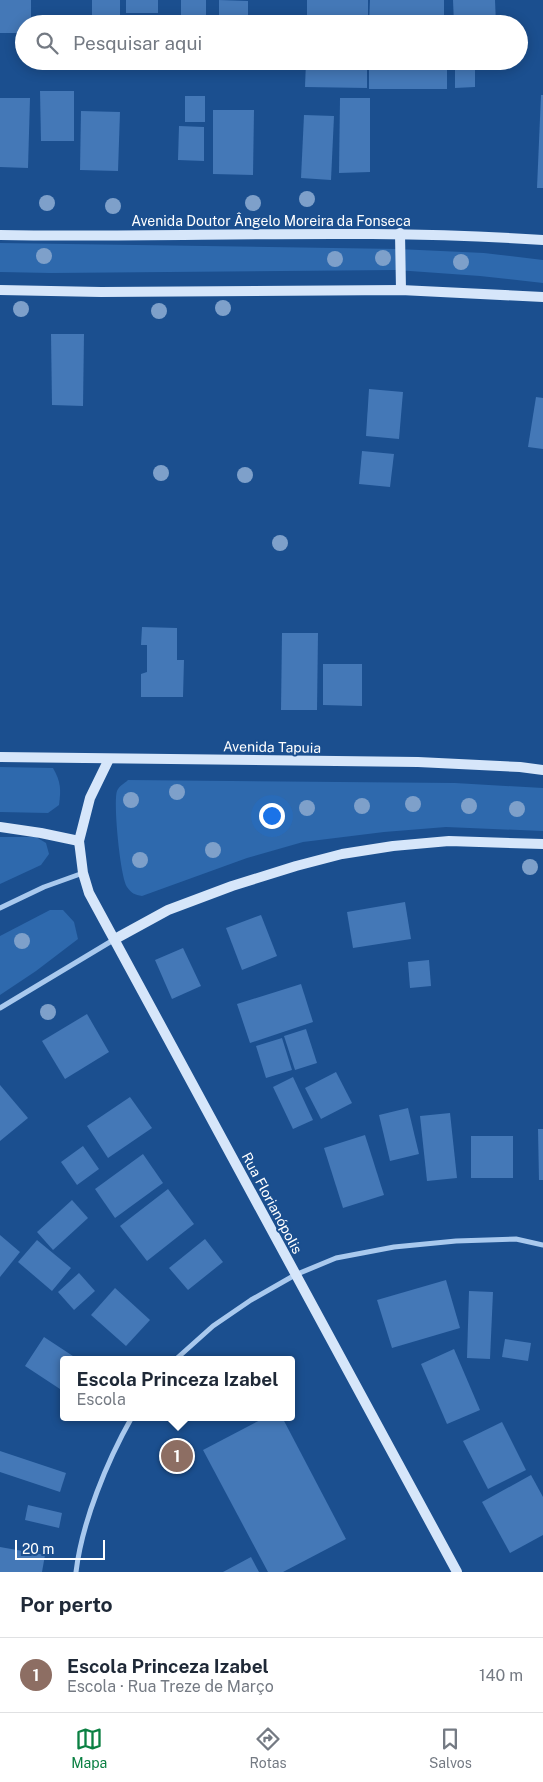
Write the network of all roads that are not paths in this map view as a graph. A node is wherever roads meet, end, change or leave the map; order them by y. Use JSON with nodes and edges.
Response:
{"nodes":[{"id":1,"x":400,"y":233,"type":"junction"},
{"id":2,"x":0,"y":235,"type":"edge"},
{"id":3,"x":543,"y":240,"type":"edge"},
{"id":4,"x":0,"y":290,"type":"edge"},
{"id":5,"x":401,"y":290,"type":"junction"},
{"id":6,"x":543,"y":297,"type":"edge"},
{"id":7,"x":0,"y":757,"type":"edge"},
{"id":8,"x":109,"y":759,"type":"junction"},
{"id":9,"x":543,"y":770,"type":"edge"},
{"id":10,"x":0,"y":827,"type":"edge"},
{"id":11,"x":79,"y":842,"type":"junction"},
{"id":12,"x":543,"y":844,"type":"edge"},
{"id":13,"x":83,"y":873,"type":"junction"},
{"id":14,"x":0,"y":908,"type":"edge"},
{"id":15,"x":115,"y":939,"type":"junction"},
{"id":16,"x":0,"y":1008,"type":"edge"},
{"id":17,"x":543,"y":1244,"type":"edge"},
{"id":18,"x":295,"y":1275,"type":"junction"},
{"id":19,"x":179,"y":1356,"type":"edge"},
{"id":20,"x":130,"y":1421,"type":"edge"},
{"id":21,"x":76,"y":1572,"type":"edge"},
{"id":22,"x":457,"y":1572,"type":"edge"}],
"edges":[{"from":1,"to":2,"type":"street","name":"Avenida Doutor Ângelo Moreira da Fonseca"},
{"from":1,"to":3,"type":"street","name":"Avenida Doutor Ângelo Moreira da Fonseca"},
{"from":1,"to":5,"type":"street"},
{"from":4,"to":5,"type":"street"},
{"from":5,"to":6,"type":"street"},
{"from":7,"to":8,"type":"street","name":"Avenida Tapuia"},
{"from":8,"to":9,"type":"street","name":"Avenida Tapuia"},
{"from":8,"to":11,"type":"street"},
{"from":10,"to":11,"type":"street"},
{"from":11,"to":13,"type":"street","name":"Rua Florianópolis"},
{"from":12,"to":15,"type":"street"},
{"from":13,"to":14,"type":"street"},
{"from":13,"to":15,"type":"street","name":"Rua Florianópolis"},
{"from":15,"to":16,"type":"street"},
{"from":15,"to":18,"type":"street","name":"Rua Florianópolis"},
{"from":17,"to":18,"type":"street"},
{"from":18,"to":19,"type":"street"},
{"from":18,"to":22,"type":"street","name":"Rua Florianópolis"},
{"from":20,"to":21,"type":"street"}]}
